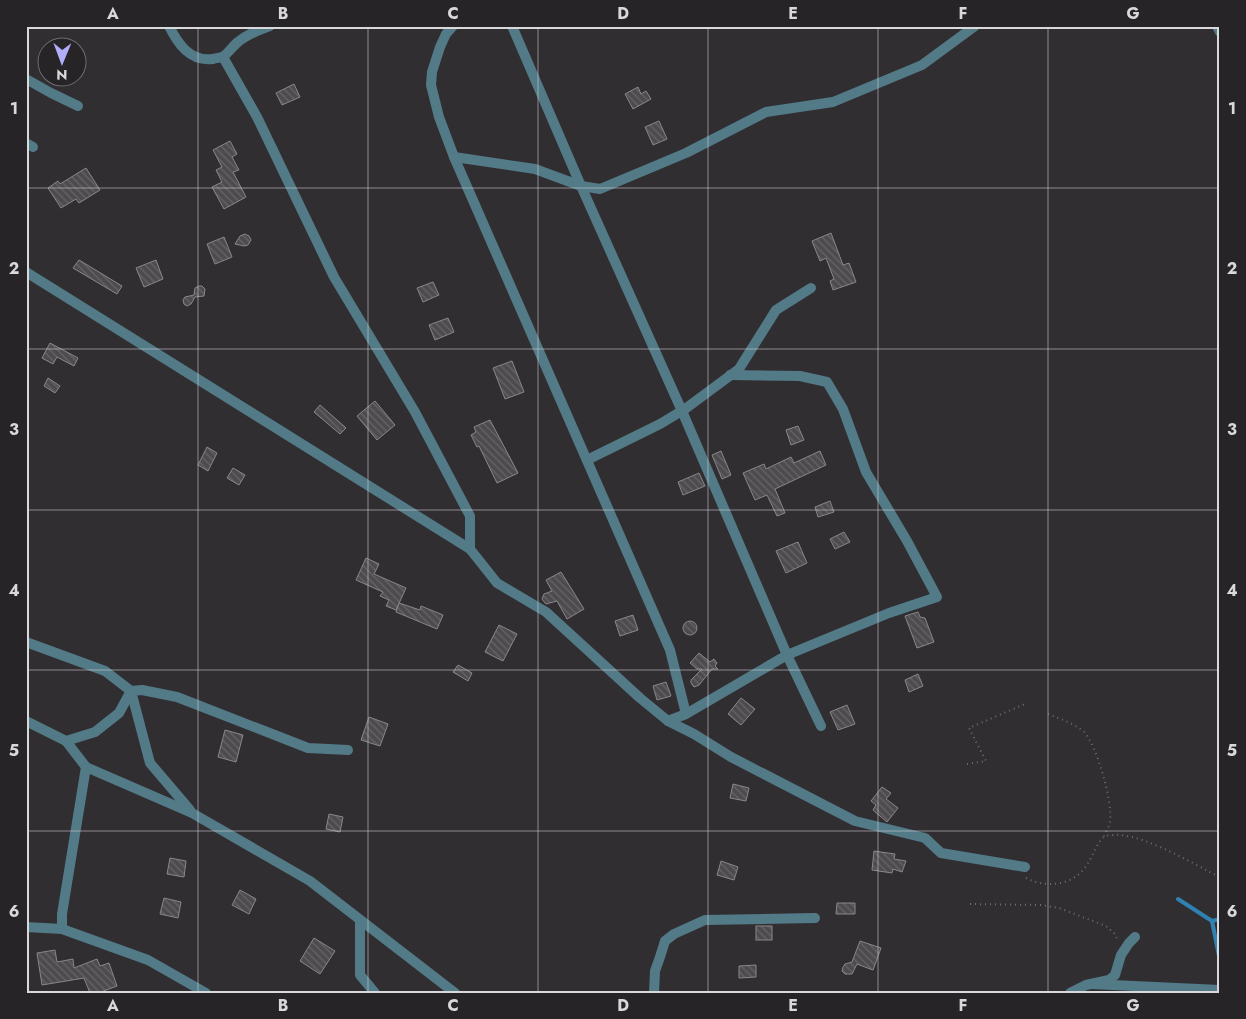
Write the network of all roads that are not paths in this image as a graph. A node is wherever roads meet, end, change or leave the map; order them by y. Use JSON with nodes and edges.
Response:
{"nodes":[{"id":1,"x":169,"y":26,"type":"edge"},
{"id":2,"x":270,"y":26,"type":"edge"},
{"id":3,"x":452,"y":26,"type":"edge"},
{"id":4,"x":512,"y":26,"type":"edge"},
{"id":5,"x":975,"y":26,"type":"edge"},
{"id":6,"x":1217,"y":26,"type":"edge"},
{"id":7,"x":1220,"y":32,"type":"edge"},
{"id":8,"x":223,"y":56,"type":"junction"},
{"id":9,"x":26,"y":79,"type":"edge"},
{"id":10,"x":78,"y":106,"type":"dead end"},
{"id":11,"x":454,"y":157,"type":"junction"},
{"id":12,"x":581,"y":186,"type":"junction"},
{"id":13,"x":26,"y":272,"type":"edge"},
{"id":14,"x":811,"y":288,"type":"dead end"},
{"id":15,"x":730,"y":376,"type":"junction"},
{"id":16,"x":682,"y":411,"type":"junction"},
{"id":17,"x":587,"y":460,"type":"junction"},
{"id":18,"x":470,"y":549,"type":"junction"},
{"id":19,"x":26,"y":642,"type":"edge"},
{"id":20,"x":787,"y":655,"type":"junction"},
{"id":21,"x":131,"y":691,"type":"junction"},
{"id":22,"x":686,"y":714,"type":"junction"},
{"id":23,"x":26,"y":721,"type":"edge"},
{"id":24,"x":668,"y":721,"type":"junction"},
{"id":25,"x":821,"y":726,"type":"dead end"},
{"id":26,"x":66,"y":741,"type":"junction"},
{"id":27,"x":348,"y":750,"type":"dead end"},
{"id":28,"x":86,"y":767,"type":"junction"},
{"id":29,"x":192,"y":813,"type":"junction"},
{"id":30,"x":1024,"y":872,"type":"road end"},
{"id":31,"x":815,"y":918,"type":"dead end"},
{"id":32,"x":360,"y":920,"type":"junction"},
{"id":33,"x":26,"y":927,"type":"edge"},
{"id":34,"x":62,"y":929,"type":"junction"},
{"id":35,"x":1135,"y":937,"type":"dead end"},
{"id":36,"x":1091,"y":984,"type":"junction"},
{"id":37,"x":1220,"y":990,"type":"edge"},
{"id":38,"x":206,"y":993,"type":"edge"},
{"id":39,"x":375,"y":993,"type":"edge"},
{"id":40,"x":455,"y":993,"type":"edge"},
{"id":41,"x":654,"y":993,"type":"edge"},
{"id":42,"x":1070,"y":993,"type":"edge"}],
"edges":[{"from":1,"to":8,"type":"street"},
{"from":2,"to":8,"type":"street"},
{"from":3,"to":11,"type":"street"},
{"from":4,"to":12,"type":"street"},
{"from":5,"to":12,"type":"street"},
{"from":6,"to":7,"type":"street"},
{"from":8,"to":18,"type":"street"},
{"from":9,"to":10,"type":"street"},
{"from":11,"to":12,"type":"street"},
{"from":11,"to":17,"type":"street"},
{"from":12,"to":16,"type":"street"},
{"from":13,"to":18,"type":"street"},
{"from":14,"to":15,"type":"street"},
{"from":15,"to":16,"type":"street"},
{"from":15,"to":20,"type":"street"},
{"from":16,"to":17,"type":"street"},
{"from":16,"to":20,"type":"street"},
{"from":17,"to":22,"type":"street"},
{"from":18,"to":24,"type":"street"},
{"from":19,"to":21,"type":"street"},
{"from":20,"to":22,"type":"street"},
{"from":20,"to":25,"type":"street"},
{"from":21,"to":26,"type":"street"},
{"from":21,"to":27,"type":"street"},
{"from":21,"to":29,"type":"street"},
{"from":22,"to":24,"type":"street"},
{"from":23,"to":26,"type":"street"},
{"from":24,"to":30,"type":"street"},
{"from":26,"to":28,"type":"street"},
{"from":28,"to":29,"type":"street"},
{"from":28,"to":34,"type":"street"},
{"from":29,"to":32,"type":"street"},
{"from":31,"to":41,"type":"street"},
{"from":32,"to":39,"type":"street"},
{"from":32,"to":40,"type":"street"},
{"from":33,"to":34,"type":"street"},
{"from":34,"to":38,"type":"street"},
{"from":35,"to":36,"type":"street"},
{"from":36,"to":37,"type":"street"},
{"from":36,"to":42,"type":"street"}]}
